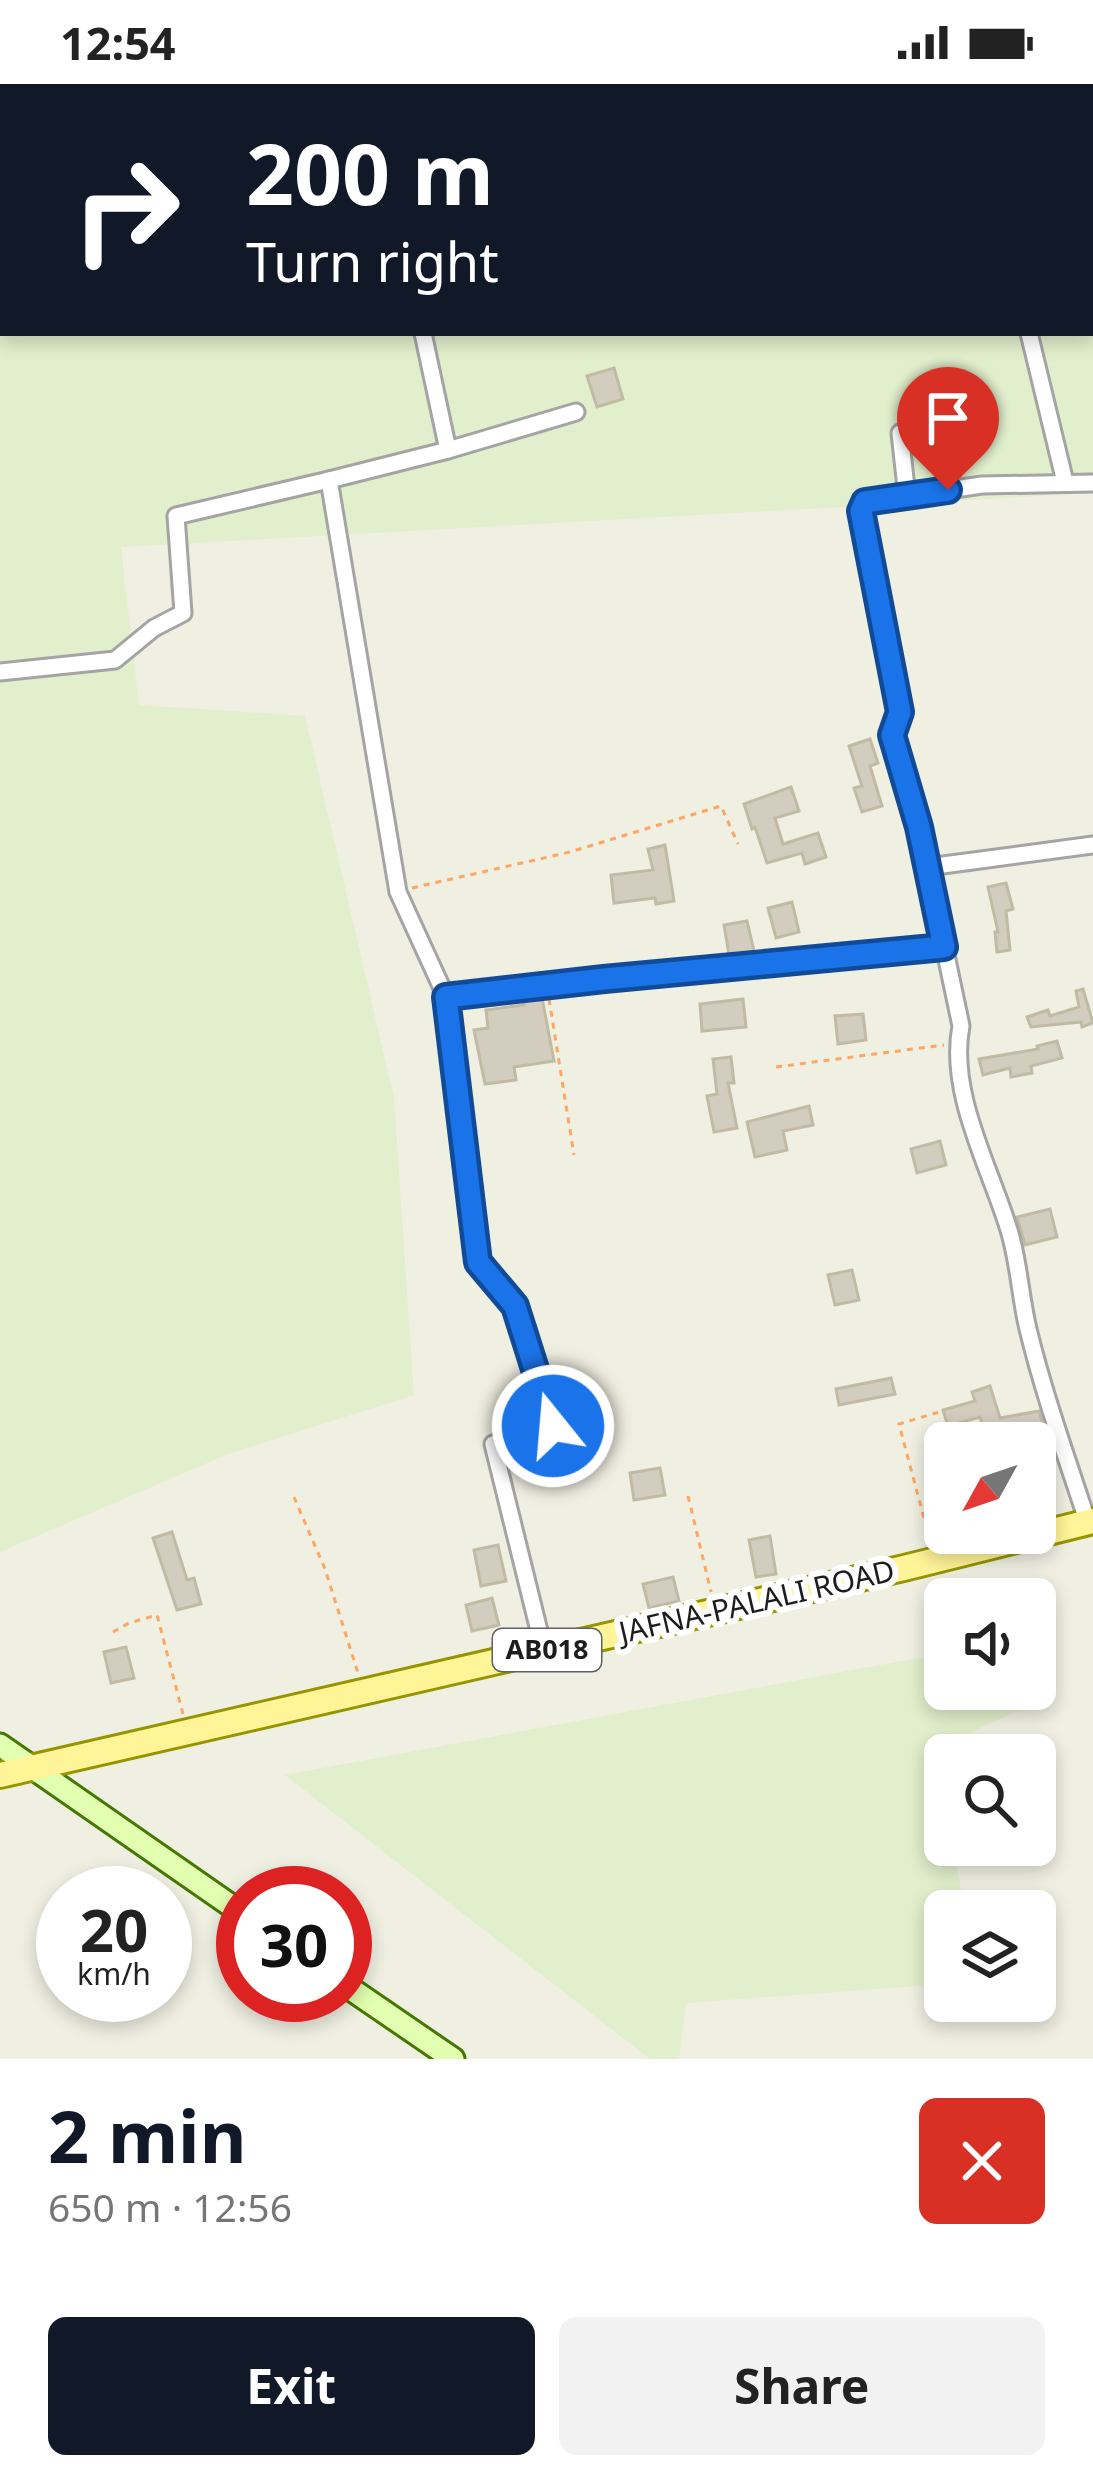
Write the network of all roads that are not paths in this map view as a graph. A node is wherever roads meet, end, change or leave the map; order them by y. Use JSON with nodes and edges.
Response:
{"nodes":[{"id":1,"x":424,"y":336,"type":"edge"},
{"id":2,"x":1030,"y":336,"type":"edge"},
{"id":3,"x":576,"y":412,"type":"dead end"},
{"id":4,"x":958,"y":424,"type":"dead end"},
{"id":5,"x":448,"y":450,"type":"junction"},
{"id":6,"x":329,"y":480,"type":"junction"},
{"id":7,"x":1065,"y":482,"type":"junction"},
{"id":8,"x":1093,"y":483,"type":"edge"},
{"id":9,"x":908,"y":496,"type":"junction"},
{"id":10,"x":0,"y":672,"type":"edge"},
{"id":11,"x":1093,"y":845,"type":"edge"},
{"id":12,"x":928,"y":867,"type":"junction"},
{"id":13,"x":944,"y":947,"type":"junction"},
{"id":14,"x":446,"y":997,"type":"junction"},
{"id":15,"x":1090,"y":1522,"type":"edge"},
{"id":16,"x":544,"y":1651,"type":"junction"},
{"id":17,"x":0,"y":1745,"type":"edge"},
{"id":18,"x":33,"y":1768,"type":"junction"},
{"id":19,"x":0,"y":1775,"type":"edge"},
{"id":20,"x":216,"y":1895,"type":"edge"},
{"id":21,"x":372,"y":2003,"type":"edge"},
{"id":22,"x":453,"y":2059,"type":"edge"}],
"edges":[{"from":1,"to":5,"type":"street"},
{"from":2,"to":7,"type":"street"},
{"from":3,"to":5,"type":"street"},
{"from":4,"to":9,"type":"street"},
{"from":5,"to":6,"type":"street"},
{"from":6,"to":10,"type":"street"},
{"from":6,"to":14,"type":"street"},
{"from":7,"to":8,"type":"street"},
{"from":7,"to":9,"type":"street"},
{"from":9,"to":12,"type":"street"},
{"from":11,"to":12,"type":"street"},
{"from":12,"to":13,"type":"street"},
{"from":13,"to":14,"type":"street"},
{"from":13,"to":15,"type":"street"},
{"from":14,"to":16,"type":"street"},
{"from":15,"to":16,"type":"main road","name":"JAFNA-PALALI ROAD","number":"AB018"},
{"from":16,"to":18,"type":"main road","name":"JAFNA-PALALI ROAD","number":"AB018"},
{"from":17,"to":18,"type":"main road"},
{"from":18,"to":19,"type":"main road","name":"JAFNA-PALALI ROAD","number":"AB018"},
{"from":18,"to":20,"type":"main road"},
{"from":21,"to":22,"type":"main road"}]}
